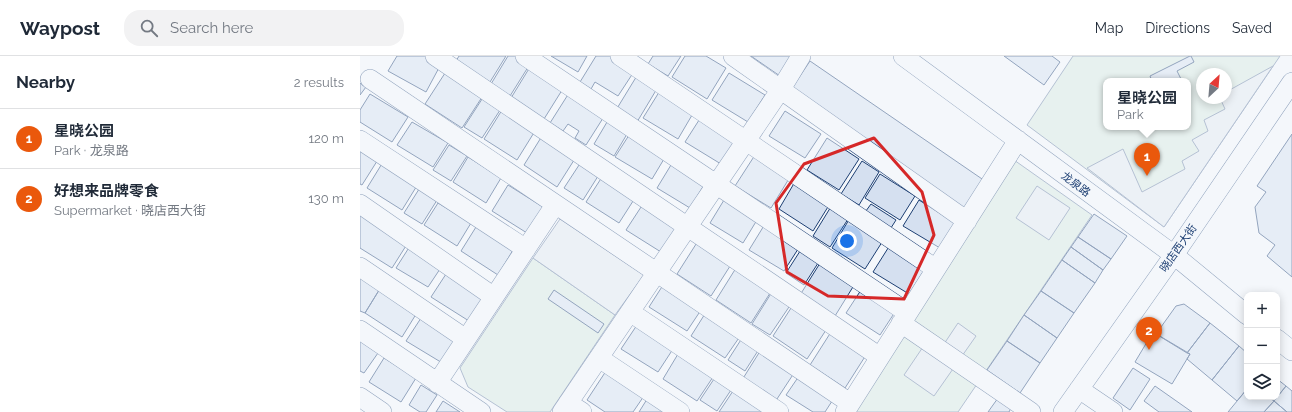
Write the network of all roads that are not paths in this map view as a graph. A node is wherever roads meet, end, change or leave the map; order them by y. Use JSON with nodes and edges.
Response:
{"nodes":[{"id":1,"x":435,"y":56,"type":"edge"},
{"id":2,"x":525,"y":56,"type":"edge"},
{"id":3,"x":620,"y":56,"type":"edge"},
{"id":4,"x":733,"y":56,"type":"edge"},
{"id":5,"x":801,"y":56,"type":"edge"},
{"id":6,"x":903,"y":56,"type":"edge"},
{"id":7,"x":370,"y":79,"type":"dead end"},
{"id":8,"x":1292,"y":82,"type":"edge"},
{"id":9,"x":781,"y":89,"type":"junction"},
{"id":10,"x":360,"y":140,"type":"edge"},
{"id":11,"x":746,"y":140,"type":"junction"},
{"id":12,"x":1018,"y":140,"type":"junction"},
{"id":13,"x":716,"y":185,"type":"junction"},
{"id":14,"x":360,"y":204,"type":"edge"},
{"id":15,"x":555,"y":205,"type":"junction"},
{"id":16,"x":967,"y":221,"type":"junction"},
{"id":17,"x":688,"y":227,"type":"junction"},
{"id":18,"x":526,"y":249,"type":"junction"},
{"id":19,"x":1174,"y":255,"type":"junction"},
{"id":20,"x":360,"y":267,"type":"edge"},
{"id":21,"x":936,"y":269,"type":"junction"},
{"id":22,"x":656,"y":273,"type":"junction"},
{"id":23,"x":494,"y":297,"type":"junction"},
{"id":24,"x":630,"y":312,"type":"junction"},
{"id":25,"x":1244,"y":313,"type":"edge"},
{"id":26,"x":904,"y":318,"type":"junction"},
{"id":27,"x":360,"y":330,"type":"edge"},
{"id":28,"x":466,"y":339,"type":"junction"},
{"id":29,"x":1280,"y":342,"type":"edge"},
{"id":30,"x":1292,"y":352,"type":"edge"},
{"id":31,"x":880,"y":357,"type":"junction"},
{"id":32,"x":599,"y":358,"type":"junction"},
{"id":33,"x":437,"y":383,"type":"junction"},
{"id":34,"x":1079,"y":389,"type":"junction"},
{"id":35,"x":360,"y":397,"type":"edge"},
{"id":36,"x":847,"y":408,"type":"edge"},
{"id":37,"x":571,"y":409,"type":"edge"},
{"id":38,"x":382,"y":412,"type":"edge"},
{"id":39,"x":481,"y":412,"type":"edge"},
{"id":40,"x":680,"y":412,"type":"edge"},
{"id":41,"x":779,"y":412,"type":"edge"},
{"id":42,"x":1031,"y":412,"type":"edge"},
{"id":43,"x":1063,"y":412,"type":"edge"},
{"id":44,"x":1113,"y":412,"type":"edge"}],
"edges":[{"from":1,"to":17,"type":"street"},
{"from":2,"to":13,"type":"street"},
{"from":3,"to":11,"type":"street"},
{"from":4,"to":9,"type":"street"},
{"from":5,"to":9,"type":"street"},
{"from":6,"to":12,"type":"street","name":"龙泉路"},
{"from":7,"to":15,"type":"street"},
{"from":8,"to":19,"type":"street","name":"晓店西大街"},
{"from":9,"to":11,"type":"street"},
{"from":9,"to":16,"type":"street"},
{"from":10,"to":18,"type":"street"},
{"from":11,"to":13,"type":"street"},
{"from":11,"to":21,"type":"street"},
{"from":12,"to":16,"type":"street"},
{"from":12,"to":19,"type":"street","name":"龙泉路"},
{"from":13,"to":17,"type":"street"},
{"from":13,"to":26,"type":"street"},
{"from":14,"to":23,"type":"street"},
{"from":15,"to":18,"type":"street"},
{"from":15,"to":22,"type":"street"},
{"from":16,"to":21,"type":"street"},
{"from":17,"to":22,"type":"street"},
{"from":17,"to":31,"type":"street"},
{"from":18,"to":23,"type":"street"},
{"from":19,"to":25,"type":"street","name":"龙泉路"},
{"from":19,"to":34,"type":"street","name":"晓店西大街"},
{"from":20,"to":28,"type":"street"},
{"from":21,"to":26,"type":"street"},
{"from":22,"to":24,"type":"street"},
{"from":22,"to":36,"type":"street"},
{"from":23,"to":28,"type":"street"},
{"from":24,"to":32,"type":"street"},
{"from":24,"to":41,"type":"street"},
{"from":26,"to":31,"type":"street"},
{"from":26,"to":42,"type":"street"},
{"from":27,"to":33,"type":"street"},
{"from":28,"to":33,"type":"street"},
{"from":29,"to":30,"type":"street"},
{"from":31,"to":36,"type":"street"},
{"from":32,"to":37,"type":"street"},
{"from":32,"to":40,"type":"street"},
{"from":33,"to":39,"type":"street"},
{"from":34,"to":43,"type":"street","name":"晓店西大街"},
{"from":34,"to":44,"type":"street"},
{"from":35,"to":38,"type":"street"}]}
